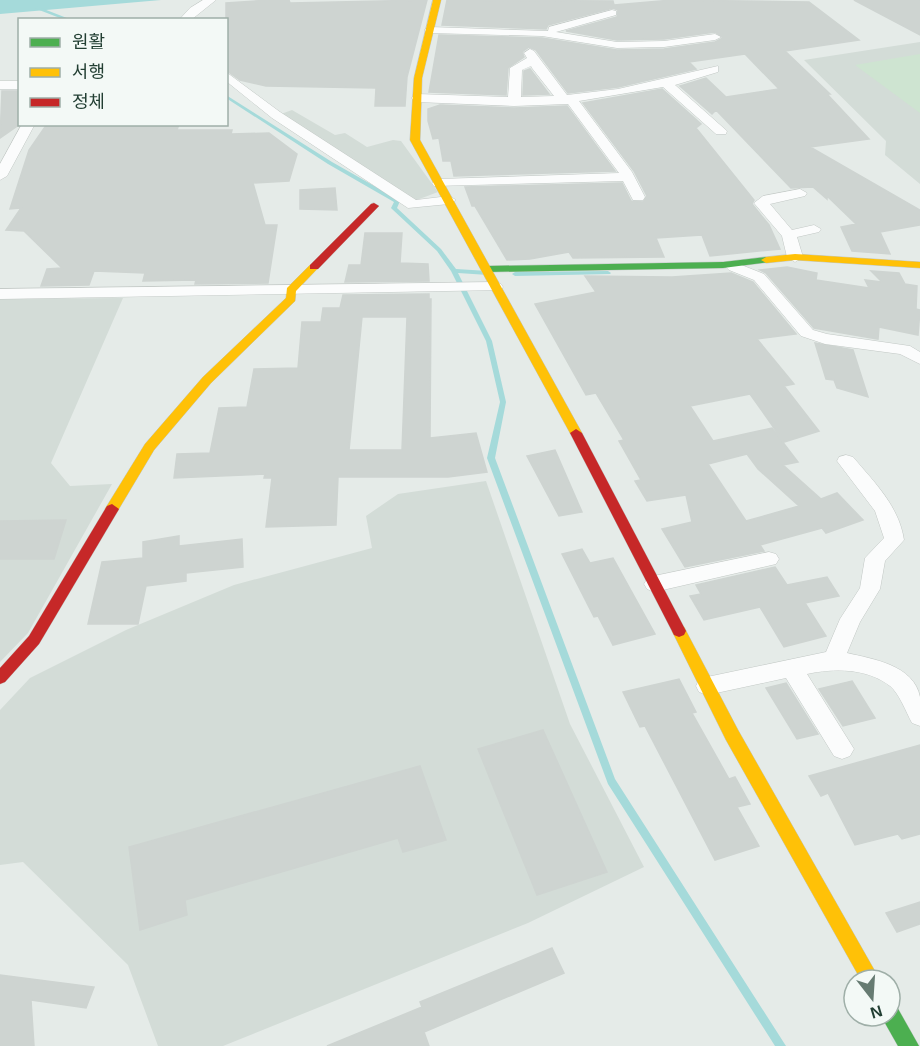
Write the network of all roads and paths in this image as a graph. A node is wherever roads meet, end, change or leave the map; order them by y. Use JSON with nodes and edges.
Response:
{"nodes":[{"id":1,"x":209,"y":0,"type":"edge"},
{"id":2,"x":437,"y":0,"type":"edge"},
{"id":3,"x":612,"y":13,"type":"dead end"},
{"id":4,"x":186,"y":18,"type":"edge"},
{"id":5,"x":430,"y":30,"type":"junction"},
{"id":6,"x":550,"y":34,"type":"junction"},
{"id":7,"x":715,"y":37,"type":"dead end"},
{"id":8,"x":714,"y":69,"type":"dead end"},
{"id":9,"x":228,"y":77,"type":"edge"},
{"id":10,"x":666,"y":83,"type":"junction"},
{"id":11,"x":0,"y":85,"type":"edge"},
{"id":12,"x":18,"y":85,"type":"edge"},
{"id":13,"x":417,"y":98,"type":"junction"},
{"id":14,"x":568,"y":100,"type":"junction"},
{"id":15,"x":514,"y":102,"type":"junction"},
{"id":16,"x":28,"y":126,"type":"edge"},
{"id":17,"x":721,"y":131,"type":"dead end"},
{"id":18,"x":0,"y":176,"type":"edge"},
{"id":19,"x":626,"y":177,"type":"junction"},
{"id":20,"x":439,"y":183,"type":"junction"},
{"id":21,"x":800,"y":193,"type":"dead end"},
{"id":22,"x":638,"y":197,"type":"dead end"},
{"id":23,"x":449,"y":201,"type":"junction"},
{"id":24,"x":374,"y":206,"type":"dead end"},
{"id":25,"x":814,"y":229,"type":"dead end"},
{"id":26,"x":789,"y":235,"type":"junction"},
{"id":27,"x":795,"y":257,"type":"junction"},
{"id":28,"x":920,"y":266,"type":"edge"},
{"id":29,"x":735,"y":267,"type":"junction"},
{"id":30,"x":490,"y":276,"type":"junction"},
{"id":31,"x":291,"y":290,"type":"junction"},
{"id":32,"x":0,"y":294,"type":"edge"},
{"id":33,"x":920,"y":359,"type":"edge"},
{"id":34,"x":846,"y":461,"type":"dead end"},
{"id":35,"x":769,"y":559,"type":"dead end"},
{"id":36,"x":654,"y":584,"type":"junction"},
{"id":37,"x":834,"y":659,"type":"junction"},
{"id":38,"x":792,"y":668,"type":"junction"},
{"id":39,"x":0,"y":678,"type":"edge"},
{"id":40,"x":707,"y":686,"type":"junction"},
{"id":41,"x":920,"y":716,"type":"edge"},
{"id":42,"x":842,"y":749,"type":"dead end"},
{"id":43,"x":864,"y":968,"type":"edge"},
{"id":44,"x":898,"y":1028,"type":"edge"},
{"id":45,"x":909,"y":1046,"type":"edge"}],
"edges":[{"from":1,"to":4,"type":"street"},
{"from":2,"to":5,"type":"street"},
{"from":3,"to":6,"type":"street"},
{"from":5,"to":6,"type":"street"},
{"from":5,"to":13,"type":"street"},
{"from":6,"to":7,"type":"street"},
{"from":8,"to":10,"type":"street"},
{"from":9,"to":23,"type":"street"},
{"from":10,"to":14,"type":"street"},
{"from":10,"to":17,"type":"street"},
{"from":11,"to":12,"type":"street"},
{"from":13,"to":15,"type":"street"},
{"from":13,"to":20,"type":"street"},
{"from":14,"to":15,"type":"street"},
{"from":14,"to":15,"type":"street"},
{"from":14,"to":19,"type":"street"},
{"from":16,"to":18,"type":"street"},
{"from":19,"to":20,"type":"street"},
{"from":19,"to":22,"type":"street"},
{"from":20,"to":23,"type":"street"},
{"from":21,"to":26,"type":"street"},
{"from":23,"to":30,"type":"street"},
{"from":24,"to":31,"type":"street"},
{"from":25,"to":26,"type":"street"},
{"from":26,"to":27,"type":"street"},
{"from":27,"to":28,"type":"street"},
{"from":27,"to":29,"type":"street"},
{"from":29,"to":30,"type":"street"},
{"from":29,"to":33,"type":"street"},
{"from":30,"to":31,"type":"street"},
{"from":30,"to":36,"type":"street"},
{"from":31,"to":32,"type":"street"},
{"from":31,"to":39,"type":"street"},
{"from":34,"to":37,"type":"street"},
{"from":35,"to":36,"type":"street"},
{"from":36,"to":40,"type":"street"},
{"from":37,"to":38,"type":"street"},
{"from":37,"to":41,"type":"street"},
{"from":38,"to":40,"type":"street"},
{"from":38,"to":42,"type":"street"},
{"from":40,"to":43,"type":"street"},
{"from":44,"to":45,"type":"street"}]}
